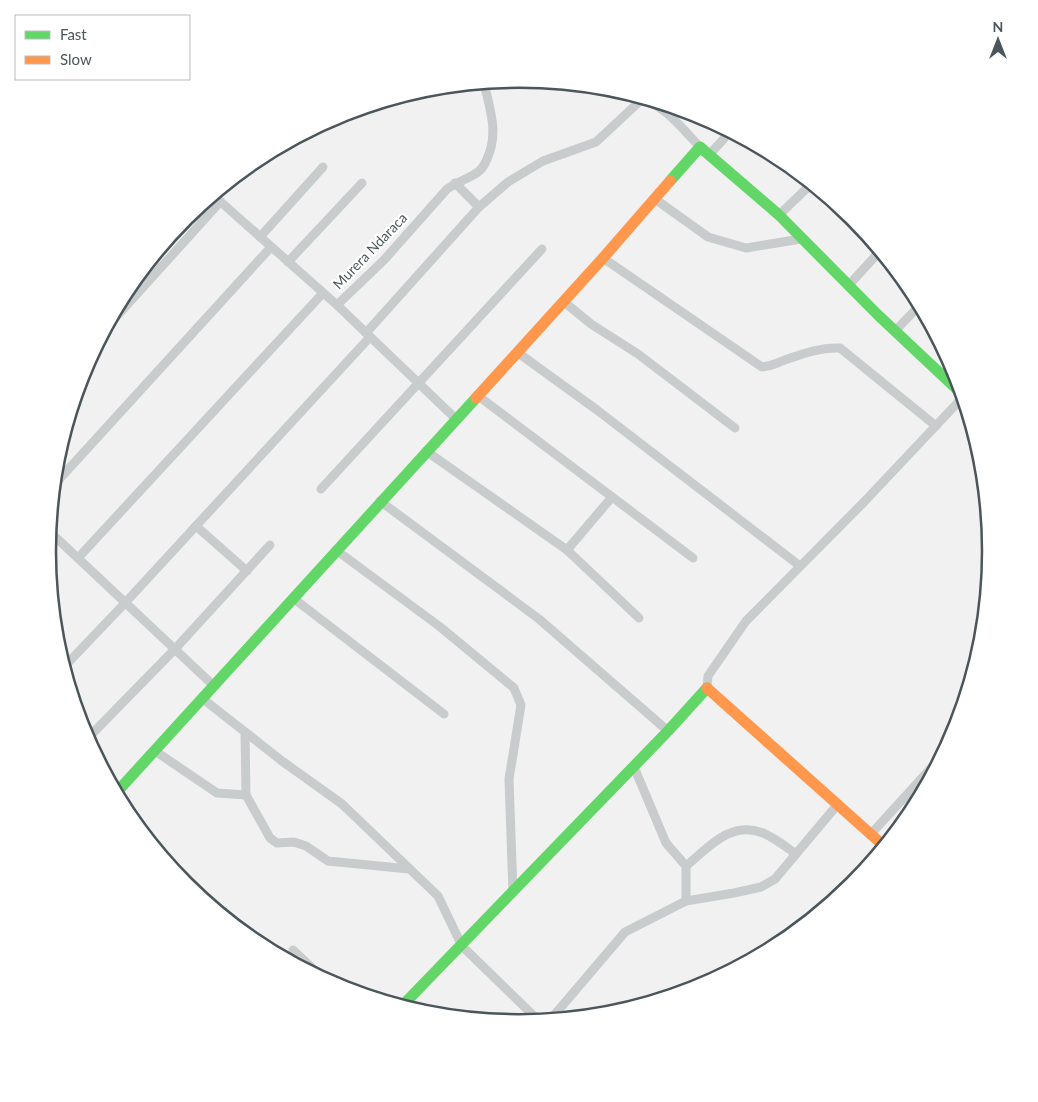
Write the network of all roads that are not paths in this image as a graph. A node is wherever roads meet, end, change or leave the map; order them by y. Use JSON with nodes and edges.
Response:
{"nodes":[{"id":1,"x":485,"y":89,"type":"edge"},
{"id":2,"x":635,"y":103,"type":"edge"},
{"id":3,"x":665,"y":112,"type":"edge"},
{"id":4,"x":724,"y":136,"type":"edge"},
{"id":5,"x":704,"y":151,"type":"junction"},
{"id":6,"x":323,"y":167,"type":"dead end"},
{"id":7,"x":362,"y":183,"type":"dead end"},
{"id":8,"x":455,"y":183,"type":"junction"},
{"id":9,"x":807,"y":189,"type":"edge"},
{"id":10,"x":654,"y":199,"type":"junction"},
{"id":11,"x":218,"y":200,"type":"edge"},
{"id":12,"x":479,"y":208,"type":"junction"},
{"id":13,"x":202,"y":214,"type":"edge"},
{"id":14,"x":779,"y":216,"type":"junction"},
{"id":15,"x":260,"y":237,"type":"junction"},
{"id":16,"x":801,"y":239,"type":"junction"},
{"id":17,"x":271,"y":247,"type":"junction"},
{"id":18,"x":542,"y":249,"type":"dead end"},
{"id":19,"x":875,"y":256,"type":"edge"},
{"id":20,"x":603,"y":258,"type":"junction"},
{"id":21,"x":288,"y":262,"type":"junction"},
{"id":22,"x":848,"y":286,"type":"junction"},
{"id":23,"x":323,"y":293,"type":"junction"},
{"id":24,"x":132,"y":298,"type":"edge"},
{"id":25,"x":563,"y":302,"type":"junction"},
{"id":26,"x":337,"y":305,"type":"junction"},
{"id":27,"x":914,"y":311,"type":"edge"},
{"id":28,"x":895,"y":331,"type":"junction"},
{"id":29,"x":368,"y":335,"type":"junction"},
{"id":30,"x":517,"y":352,"type":"junction"},
{"id":31,"x":418,"y":382,"type":"junction"},
{"id":32,"x":950,"y":382,"type":"edge"},
{"id":33,"x":477,"y":395,"type":"junction"},
{"id":34,"x":957,"y":403,"type":"edge"},
{"id":35,"x":456,"y":418,"type":"junction"},
{"id":36,"x":936,"y":426,"type":"junction"},
{"id":37,"x":735,"y":428,"type":"dead end"},
{"id":38,"x":426,"y":451,"type":"junction"},
{"id":39,"x":63,"y":476,"type":"edge"},
{"id":40,"x":321,"y":490,"type":"dead end"},
{"id":41,"x":612,"y":497,"type":"junction"},
{"id":42,"x":380,"y":501,"type":"junction"},
{"id":43,"x":196,"y":526,"type":"junction"},
{"id":44,"x":56,"y":539,"type":"edge"},
{"id":45,"x":270,"y":545,"type":"dead end"},
{"id":46,"x":336,"y":550,"type":"junction"},
{"id":47,"x":567,"y":550,"type":"junction"},
{"id":48,"x":78,"y":558,"type":"junction"},
{"id":49,"x":693,"y":558,"type":"dead end"},
{"id":50,"x":800,"y":566,"type":"junction"},
{"id":51,"x":247,"y":571,"type":"junction"},
{"id":52,"x":293,"y":598,"type":"junction"},
{"id":53,"x":125,"y":603,"type":"junction"},
{"id":54,"x":639,"y":618,"type":"dead end"},
{"id":55,"x":175,"y":650,"type":"junction"},
{"id":56,"x":70,"y":661,"type":"edge"},
{"id":57,"x":214,"y":686,"type":"junction"},
{"id":58,"x":707,"y":688,"type":"junction"},
{"id":59,"x":203,"y":699,"type":"junction"},
{"id":60,"x":444,"y":714,"type":"dead end"},
{"id":61,"x":668,"y":731,"type":"junction"},
{"id":62,"x":245,"y":732,"type":"junction"},
{"id":63,"x":93,"y":733,"type":"edge"},
{"id":64,"x":155,"y":751,"type":"junction"},
{"id":65,"x":634,"y":767,"type":"junction"},
{"id":66,"x":922,"y":778,"type":"edge"},
{"id":67,"x":121,"y":787,"type":"edge"},
{"id":68,"x":246,"y":796,"type":"junction"},
{"id":69,"x":838,"y":804,"type":"junction"},
{"id":70,"x":871,"y":834,"type":"junction"},
{"id":71,"x":879,"y":841,"type":"edge"},
{"id":72,"x":796,"y":854,"type":"junction"},
{"id":73,"x":686,"y":866,"type":"junction"},
{"id":74,"x":409,"y":869,"type":"junction"},
{"id":75,"x":513,"y":893,"type":"junction"},
{"id":76,"x":686,"y":901,"type":"junction"},
{"id":77,"x":462,"y":946,"type":"junction"},
{"id":78,"x":293,"y":950,"type":"dead end"},
{"id":79,"x":305,"y":961,"type":"edge"},
{"id":80,"x":408,"y":1000,"type":"edge"},
{"id":81,"x":557,"y":1012,"type":"edge"},
{"id":82,"x":532,"y":1014,"type":"edge"}],
"edges":[{"from":1,"to":8,"type":"street","name":"Murera Ndaraca"},
{"from":2,"to":12,"type":"street"},
{"from":3,"to":5,"type":"street"},
{"from":4,"to":5,"type":"street"},
{"from":5,"to":10,"type":"street"},
{"from":5,"to":14,"type":"street"},
{"from":6,"to":15,"type":"street"},
{"from":7,"to":21,"type":"street"},
{"from":8,"to":12,"type":"street"},
{"from":8,"to":26,"type":"street","name":"Murera Ndaraca"},
{"from":9,"to":14,"type":"street"},
{"from":10,"to":16,"type":"street"},
{"from":10,"to":20,"type":"street"},
{"from":11,"to":15,"type":"street","name":"Murera Ndaraca"},
{"from":12,"to":29,"type":"street"},
{"from":13,"to":24,"type":"street"},
{"from":14,"to":16,"type":"street"},
{"from":15,"to":17,"type":"street","name":"Murera Ndaraca"},
{"from":16,"to":22,"type":"street"},
{"from":17,"to":21,"type":"street","name":"Murera Ndaraca"},
{"from":17,"to":39,"type":"street"},
{"from":18,"to":31,"type":"street"},
{"from":19,"to":22,"type":"street"},
{"from":20,"to":25,"type":"street"},
{"from":20,"to":36,"type":"street"},
{"from":21,"to":23,"type":"street","name":"Murera Ndaraca"},
{"from":22,"to":28,"type":"street"},
{"from":23,"to":26,"type":"street","name":"Murera Ndaraca"},
{"from":23,"to":48,"type":"street"},
{"from":25,"to":30,"type":"street"},
{"from":25,"to":37,"type":"street"},
{"from":26,"to":29,"type":"street"},
{"from":27,"to":28,"type":"street"},
{"from":28,"to":32,"type":"street"},
{"from":29,"to":31,"type":"street"},
{"from":29,"to":43,"type":"street"},
{"from":30,"to":33,"type":"street"},
{"from":30,"to":50,"type":"street"},
{"from":31,"to":35,"type":"street"},
{"from":31,"to":40,"type":"street"},
{"from":33,"to":35,"type":"street"},
{"from":33,"to":41,"type":"street"},
{"from":34,"to":36,"type":"street"},
{"from":35,"to":38,"type":"street"},
{"from":36,"to":50,"type":"street"},
{"from":38,"to":42,"type":"street"},
{"from":38,"to":47,"type":"street"},
{"from":41,"to":47,"type":"street"},
{"from":41,"to":49,"type":"street"},
{"from":42,"to":46,"type":"street"},
{"from":42,"to":61,"type":"street"},
{"from":43,"to":51,"type":"street"},
{"from":43,"to":53,"type":"street"},
{"from":44,"to":48,"type":"street"},
{"from":45,"to":51,"type":"street"},
{"from":46,"to":52,"type":"street"},
{"from":46,"to":75,"type":"street"},
{"from":47,"to":54,"type":"street"},
{"from":48,"to":53,"type":"street"},
{"from":50,"to":58,"type":"street"},
{"from":51,"to":55,"type":"street"},
{"from":52,"to":57,"type":"street"},
{"from":52,"to":60,"type":"street"},
{"from":53,"to":55,"type":"street"},
{"from":53,"to":56,"type":"street"},
{"from":55,"to":57,"type":"street"},
{"from":55,"to":63,"type":"street"},
{"from":57,"to":59,"type":"street"},
{"from":58,"to":61,"type":"street"},
{"from":58,"to":69,"type":"street"},
{"from":59,"to":62,"type":"street"},
{"from":59,"to":64,"type":"street"},
{"from":61,"to":65,"type":"street"},
{"from":62,"to":68,"type":"street"},
{"from":62,"to":74,"type":"street"},
{"from":64,"to":67,"type":"street"},
{"from":64,"to":68,"type":"street"},
{"from":65,"to":73,"type":"street"},
{"from":65,"to":75,"type":"street"},
{"from":66,"to":70,"type":"street"},
{"from":68,"to":74,"type":"street"},
{"from":69,"to":70,"type":"street"},
{"from":69,"to":72,"type":"street"},
{"from":70,"to":71,"type":"street"},
{"from":72,"to":73,"type":"street"},
{"from":72,"to":76,"type":"street"},
{"from":73,"to":76,"type":"street"},
{"from":74,"to":77,"type":"street"},
{"from":75,"to":77,"type":"street"},
{"from":76,"to":81,"type":"street"},
{"from":77,"to":80,"type":"street"},
{"from":77,"to":82,"type":"street"},
{"from":78,"to":79,"type":"street"}]}
